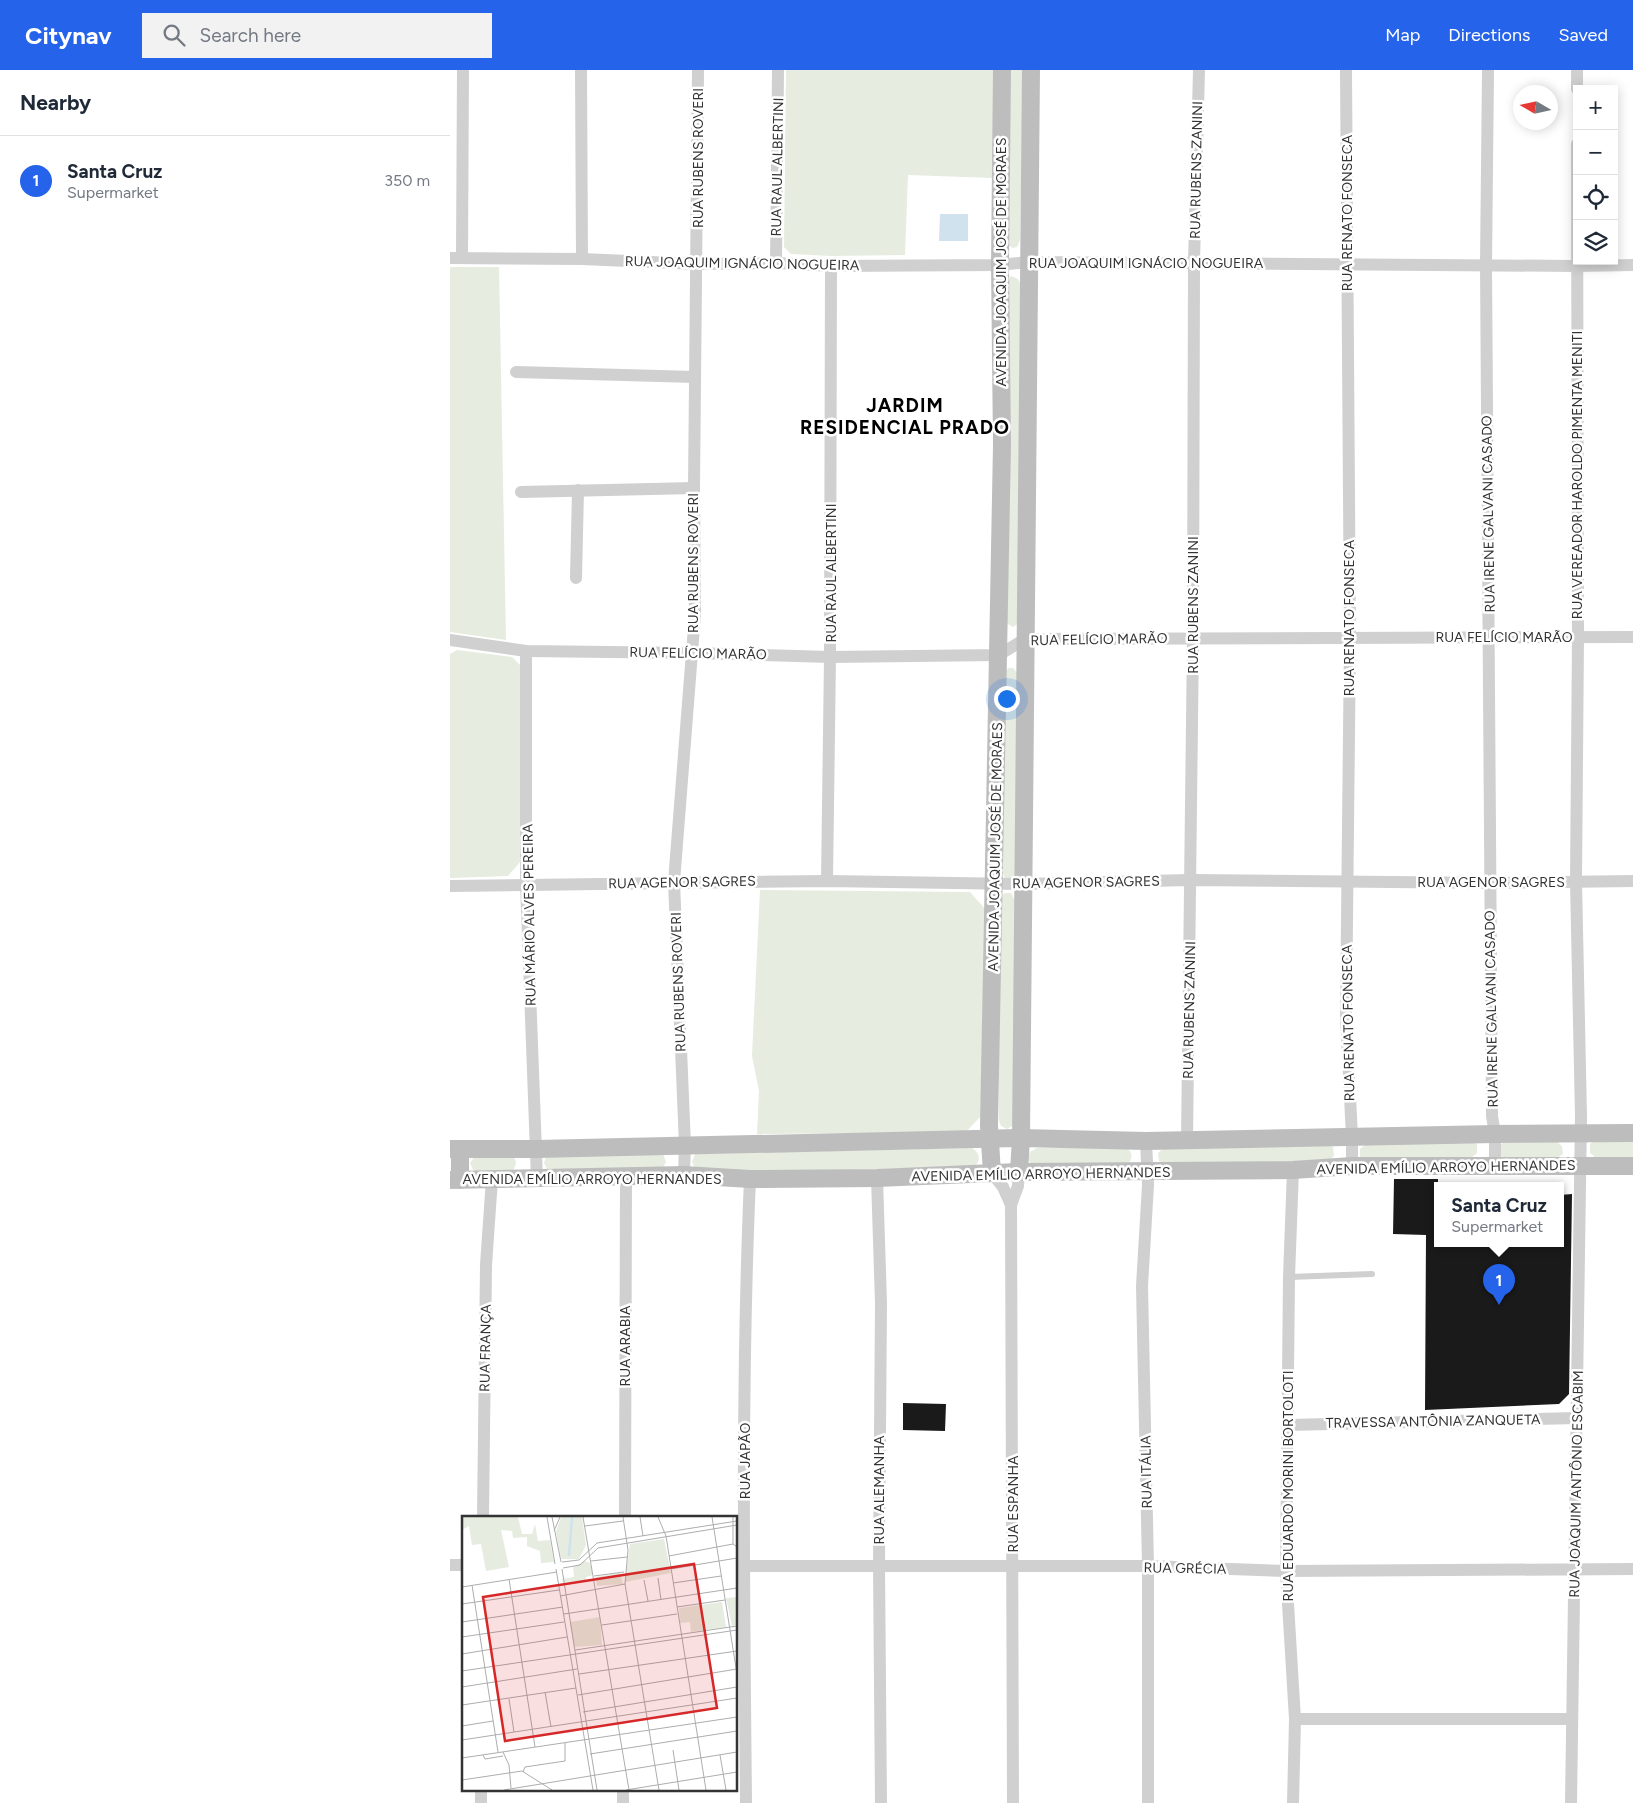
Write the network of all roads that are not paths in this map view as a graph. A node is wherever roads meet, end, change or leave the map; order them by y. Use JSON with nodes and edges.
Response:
{"nodes":[{"id":1,"x":463,"y":70,"type":"edge"},
{"id":2,"x":581,"y":70,"type":"edge"},
{"id":3,"x":698,"y":70,"type":"edge"},
{"id":4,"x":778,"y":70,"type":"edge"},
{"id":5,"x":1002,"y":70,"type":"edge"},
{"id":6,"x":1031,"y":70,"type":"edge"},
{"id":7,"x":1199,"y":70,"type":"edge"},
{"id":8,"x":1346,"y":70,"type":"edge"},
{"id":9,"x":1488,"y":70,"type":"edge"},
{"id":10,"x":1577,"y":70,"type":"edge"},
{"id":11,"x":1577,"y":85,"type":"edge"},
{"id":12,"x":1577,"y":175,"type":"edge"},
{"id":13,"x":456,"y":258,"type":"edge"},
{"id":14,"x":582,"y":259,"type":"junction"},
{"id":15,"x":1028,"y":262,"type":"junction"},
{"id":16,"x":1194,"y":263,"type":"junction"},
{"id":17,"x":1348,"y":263,"type":"junction"},
{"id":18,"x":697,"y":264,"type":"junction"},
{"id":19,"x":776,"y":264,"type":"junction"},
{"id":20,"x":1486,"y":264,"type":"junction"},
{"id":21,"x":1000,"y":265,"type":"junction"},
{"id":22,"x":1633,"y":265,"type":"edge"},
{"id":23,"x":831,"y":266,"type":"junction"},
{"id":24,"x":1576,"y":266,"type":"junction"},
{"id":25,"x":516,"y":372,"type":"dead end"},
{"id":26,"x":695,"y":377,"type":"junction"},
{"id":27,"x":694,"y":488,"type":"junction"},
{"id":28,"x":578,"y":490,"type":"junction"},
{"id":29,"x":521,"y":492,"type":"dead end"},
{"id":30,"x":576,"y":578,"type":"dead end"},
{"id":31,"x":1489,"y":637,"type":"junction"},
{"id":32,"x":1578,"y":637,"type":"junction"},
{"id":33,"x":1633,"y":637,"type":"edge"},
{"id":34,"x":1193,"y":638,"type":"junction"},
{"id":35,"x":1350,"y":639,"type":"junction"},
{"id":36,"x":450,"y":640,"type":"edge"},
{"id":37,"x":1025,"y":640,"type":"junction"},
{"id":38,"x":526,"y":651,"type":"junction"},
{"id":39,"x":692,"y":653,"type":"junction"},
{"id":40,"x":999,"y":655,"type":"junction"},
{"id":41,"x":830,"y":657,"type":"junction"},
{"id":42,"x":1190,"y":880,"type":"junction"},
{"id":43,"x":827,"y":881,"type":"junction"},
{"id":44,"x":1633,"y":881,"type":"edge"},
{"id":45,"x":674,"y":882,"type":"junction"},
{"id":46,"x":1347,"y":882,"type":"junction"},
{"id":47,"x":1576,"y":882,"type":"junction"},
{"id":48,"x":526,"y":883,"type":"junction"},
{"id":49,"x":1489,"y":883,"type":"junction"},
{"id":50,"x":993,"y":884,"type":"junction"},
{"id":51,"x":1024,"y":884,"type":"junction"},
{"id":52,"x":450,"y":886,"type":"edge"},
{"id":53,"x":1633,"y":1133,"type":"edge"},
{"id":54,"x":1495,"y":1134,"type":"junction"},
{"id":55,"x":1580,"y":1134,"type":"junction"},
{"id":56,"x":1352,"y":1137,"type":"junction"},
{"id":57,"x":1021,"y":1138,"type":"junction"},
{"id":58,"x":990,"y":1140,"type":"junction"},
{"id":59,"x":1187,"y":1140,"type":"junction"},
{"id":60,"x":1146,"y":1141,"type":"junction"},
{"id":61,"x":685,"y":1145,"type":"junction"},
{"id":62,"x":455,"y":1149,"type":"edge"},
{"id":63,"x":536,"y":1149,"type":"junction"},
{"id":64,"x":1352,"y":1166,"type":"junction"},
{"id":65,"x":1580,"y":1166,"type":"junction"},
{"id":66,"x":1633,"y":1166,"type":"edge"},
{"id":67,"x":1495,"y":1167,"type":"junction"},
{"id":68,"x":1293,"y":1170,"type":"junction"},
{"id":69,"x":1147,"y":1171,"type":"junction"},
{"id":70,"x":1019,"y":1172,"type":"junction"},
{"id":71,"x":992,"y":1173,"type":"junction"},
{"id":72,"x":684,"y":1175,"type":"junction"},
{"id":73,"x":626,"y":1176,"type":"junction"},
{"id":74,"x":877,"y":1178,"type":"junction"},
{"id":75,"x":492,"y":1179,"type":"junction"},
{"id":76,"x":537,"y":1179,"type":"junction"},
{"id":77,"x":750,"y":1179,"type":"junction"},
{"id":78,"x":455,"y":1180,"type":"edge"},
{"id":79,"x":1011,"y":1205,"type":"junction"},
{"id":80,"x":1372,"y":1274,"type":"dead end"},
{"id":81,"x":1289,"y":1276,"type":"junction"},
{"id":82,"x":1578,"y":1418,"type":"junction"},
{"id":83,"x":1288,"y":1425,"type":"junction"},
{"id":84,"x":483,"y":1516,"type":"edge"},
{"id":85,"x":624,"y":1516,"type":"edge"},
{"id":86,"x":879,"y":1565,"type":"junction"},
{"id":87,"x":740,"y":1566,"type":"edge"},
{"id":88,"x":1148,"y":1566,"type":"junction"},
{"id":89,"x":1014,"y":1567,"type":"junction"},
{"id":90,"x":1574,"y":1569,"type":"junction"},
{"id":91,"x":1633,"y":1569,"type":"edge"},
{"id":92,"x":1286,"y":1571,"type":"junction"},
{"id":93,"x":1295,"y":1719,"type":"junction"},
{"id":94,"x":1572,"y":1719,"type":"junction"},
{"id":95,"x":481,"y":1790,"type":"edge"},
{"id":96,"x":623,"y":1790,"type":"edge"},
{"id":97,"x":481,"y":1803,"type":"edge"},
{"id":98,"x":623,"y":1803,"type":"edge"},
{"id":99,"x":746,"y":1803,"type":"edge"},
{"id":100,"x":881,"y":1803,"type":"edge"},
{"id":101,"x":1013,"y":1803,"type":"edge"},
{"id":102,"x":1148,"y":1803,"type":"edge"},
{"id":103,"x":1293,"y":1803,"type":"edge"},
{"id":104,"x":1571,"y":1803,"type":"edge"}],
"edges":[{"from":1,"to":13,"type":"street"},
{"from":2,"to":14,"type":"street"},
{"from":3,"to":18,"type":"street","name":"RUA RUBENS ROVERI"},
{"from":4,"to":19,"type":"street","name":"RUA RAUL ALBERTINI"},
{"from":5,"to":21,"type":"main road","name":"AVENIDA JOAQUIM JOSÉ DE MORAES"},
{"from":6,"to":15,"type":"main road","name":"AVENIDA JOAQUIM JOSÉ DE MORAES"},
{"from":7,"to":16,"type":"street","name":"RUA RUBENS ZANINI"},
{"from":8,"to":17,"type":"street","name":"RUA RENATO FONSECA"},
{"from":9,"to":20,"type":"street","name":"RUA IRENE GALVANI CASADO"},
{"from":10,"to":11,"type":"street"},
{"from":12,"to":24,"type":"street","name":"RUA VEREADOR HAROLDO PIMENTA MENITI"},
{"from":13,"to":14,"type":"street","name":"RUA JOAQUIM IGNÁCIO NOGUEIRA"},
{"from":14,"to":18,"type":"street","name":"RUA JOAQUIM IGNÁCIO NOGUEIRA"},
{"from":15,"to":16,"type":"street","name":"RUA JOAQUIM IGNÁCIO NOGUEIRA"},
{"from":15,"to":21,"type":"street","name":"RUA JOAQUIM IGNÁCIO NOGUEIRA"},
{"from":15,"to":37,"type":"main road","name":"AVENIDA JOAQUIM JOSÉ DE MORAES"},
{"from":16,"to":17,"type":"street","name":"RUA JOAQUIM IGNÁCIO NOGUEIRA"},
{"from":16,"to":34,"type":"street","name":"RUA RUBENS ZANINI"},
{"from":17,"to":20,"type":"street","name":"RUA JOAQUIM IGNÁCIO NOGUEIRA"},
{"from":17,"to":35,"type":"street","name":"RUA RENATO FONSECA"},
{"from":18,"to":19,"type":"street","name":"RUA JOAQUIM IGNÁCIO NOGUEIRA"},
{"from":18,"to":26,"type":"street","name":"RUA RUBENS ROVERI"},
{"from":19,"to":23,"type":"street","name":"RUA JOAQUIM IGNÁCIO NOGUEIRA"},
{"from":20,"to":24,"type":"street","name":"RUA JOAQUIM IGNÁCIO NOGUEIRA"},
{"from":20,"to":31,"type":"street","name":"RUA IRENE GALVANI CASADO"},
{"from":21,"to":23,"type":"street","name":"RUA JOAQUIM IGNÁCIO NOGUEIRA"},
{"from":21,"to":40,"type":"main road","name":"AVENIDA JOAQUIM JOSÉ DE MORAES"},
{"from":22,"to":24,"type":"street","name":"RUA JOAQUIM IGNÁCIO NOGUEIRA"},
{"from":23,"to":41,"type":"street","name":"RUA RAUL ALBERTINI"},
{"from":24,"to":32,"type":"street","name":"RUA VEREADOR HAROLDO PIMENTA MENITI"},
{"from":25,"to":26,"type":"street"},
{"from":26,"to":27,"type":"street","name":"RUA RUBENS ROVERI"},
{"from":27,"to":28,"type":"street"},
{"from":27,"to":39,"type":"street","name":"RUA RUBENS ROVERI"},
{"from":28,"to":29,"type":"street"},
{"from":28,"to":30,"type":"street"},
{"from":31,"to":32,"type":"street","name":"RUA FELÍCIO MARÃO"},
{"from":31,"to":35,"type":"street","name":"RUA FELÍCIO MARÃO"},
{"from":31,"to":49,"type":"street","name":"RUA IRENE GALVANI CASADO"},
{"from":32,"to":33,"type":"street","name":"RUA FELÍCIO MARÃO"},
{"from":32,"to":47,"type":"street","name":"RUA VEREADOR HAROLDO PIMENTA MENITI"},
{"from":34,"to":35,"type":"street","name":"RUA FELÍCIO MARÃO"},
{"from":34,"to":37,"type":"street","name":"RUA FELÍCIO MARÃO"},
{"from":34,"to":42,"type":"street","name":"RUA RUBENS ZANINI"},
{"from":35,"to":46,"type":"street","name":"RUA RENATO FONSECA"},
{"from":36,"to":38,"type":"street","name":"RUA FELÍCIO MARÃO"},
{"from":37,"to":40,"type":"street","name":"RUA FELÍCIO MARÃO"},
{"from":37,"to":51,"type":"main road","name":"AVENIDA JOAQUIM JOSÉ DE MORAES"},
{"from":38,"to":39,"type":"street","name":"RUA FELÍCIO MARÃO"},
{"from":38,"to":48,"type":"street","name":"RUA MÁRIO ALVES PEREIRA"},
{"from":39,"to":41,"type":"street","name":"RUA FELÍCIO MARÃO"},
{"from":39,"to":45,"type":"street","name":"RUA RUBENS ROVERI"},
{"from":40,"to":41,"type":"street","name":"RUA FELÍCIO MARÃO"},
{"from":40,"to":50,"type":"main road","name":"AVENIDA JOAQUIM JOSÉ DE MORAES"},
{"from":41,"to":43,"type":"street","name":"RUA RAUL ALBERTINI"},
{"from":42,"to":46,"type":"street","name":"RUA AGENOR SAGRES"},
{"from":42,"to":51,"type":"street","name":"RUA AGENOR SAGRES"},
{"from":42,"to":59,"type":"street","name":"RUA RUBENS ZANINI"},
{"from":43,"to":45,"type":"street","name":"RUA AGENOR SAGRES"},
{"from":43,"to":50,"type":"street","name":"RUA AGENOR SAGRES"},
{"from":44,"to":47,"type":"street","name":"RUA AGENOR SAGRES"},
{"from":45,"to":48,"type":"street","name":"RUA AGENOR SAGRES"},
{"from":45,"to":61,"type":"street","name":"RUA RUBENS ROVERI"},
{"from":46,"to":49,"type":"street","name":"RUA AGENOR SAGRES"},
{"from":46,"to":56,"type":"street","name":"RUA RENATO FONSECA"},
{"from":47,"to":49,"type":"street","name":"RUA AGENOR SAGRES"},
{"from":47,"to":55,"type":"street","name":"RUA VEREADOR HAROLDO PIMENTA MENITI"},
{"from":48,"to":52,"type":"street","name":"RUA AGENOR SAGRES"},
{"from":48,"to":63,"type":"street","name":"RUA MÁRIO ALVES PEREIRA"},
{"from":49,"to":54,"type":"street","name":"RUA IRENE GALVANI CASADO"},
{"from":50,"to":51,"type":"street","name":"RUA AGENOR SAGRES"},
{"from":50,"to":58,"type":"main road","name":"AVENIDA JOAQUIM JOSÉ DE MORAES"},
{"from":51,"to":57,"type":"main road","name":"AVENIDA JOAQUIM JOSÉ DE MORAES"},
{"from":53,"to":55,"type":"main road"},
{"from":54,"to":55,"type":"main road"},
{"from":54,"to":56,"type":"main road"},
{"from":54,"to":67,"type":"street","name":"RUA IRENE GALVANI CASADO"},
{"from":55,"to":65,"type":"street","name":"RUA VEREADOR HAROLDO PIMENTA MENITI"},
{"from":56,"to":59,"type":"main road"},
{"from":56,"to":64,"type":"street","name":"RUA RENATO FONSECA"},
{"from":57,"to":58,"type":"main road"},
{"from":57,"to":60,"type":"main road"},
{"from":57,"to":70,"type":"main road","name":"AVENIDA JOAQUIM JOSÉ DE MORAES"},
{"from":58,"to":61,"type":"main road"},
{"from":58,"to":71,"type":"main road","name":"AVENIDA JOAQUIM JOSÉ DE MORAES"},
{"from":59,"to":60,"type":"main road"},
{"from":60,"to":69,"type":"street","name":"RUA ITÁLIA"},
{"from":61,"to":63,"type":"main road"},
{"from":61,"to":72,"type":"street","name":"RUA RUBENS ROVERI"},
{"from":62,"to":63,"type":"main road"},
{"from":62,"to":78,"type":"main road"},
{"from":63,"to":76,"type":"street","name":"RUA MÁRIO ALVES PEREIRA"},
{"from":64,"to":67,"type":"main road","name":"AVENIDA EMÍLIO ARROYO HERNANDES"},
{"from":64,"to":68,"type":"main road","name":"AVENIDA EMÍLIO ARROYO HERNANDES"},
{"from":65,"to":66,"type":"main road","name":"AVENIDA EMÍLIO ARROYO HERNANDES"},
{"from":65,"to":67,"type":"main road","name":"AVENIDA EMÍLIO ARROYO HERNANDES"},
{"from":65,"to":82,"type":"street","name":"RUA JOAQUIM ANTÔNIO ESCABIM"},
{"from":68,"to":69,"type":"main road","name":"AVENIDA EMÍLIO ARROYO HERNANDES"},
{"from":68,"to":81,"type":"street","name":"RUA EDUARDO MORINI BORTOLOTI"},
{"from":69,"to":70,"type":"main road","name":"AVENIDA EMÍLIO ARROYO HERNANDES"},
{"from":69,"to":88,"type":"street","name":"RUA ITÁLIA"},
{"from":70,"to":71,"type":"main road","name":"AVENIDA EMÍLIO ARROYO HERNANDES"},
{"from":70,"to":79,"type":"street","name":"RUA ESPANHA"},
{"from":71,"to":74,"type":"main road","name":"AVENIDA EMÍLIO ARROYO HERNANDES"},
{"from":71,"to":79,"type":"street","name":"RUA ESPANHA"},
{"from":72,"to":73,"type":"main road","name":"AVENIDA EMÍLIO ARROYO HERNANDES"},
{"from":72,"to":77,"type":"main road","name":"AVENIDA EMÍLIO ARROYO HERNANDES"},
{"from":73,"to":76,"type":"main road","name":"AVENIDA EMÍLIO ARROYO HERNANDES"},
{"from":73,"to":85,"type":"street","name":"RUA ARABIA"},
{"from":74,"to":77,"type":"main road","name":"AVENIDA EMÍLIO ARROYO HERNANDES"},
{"from":74,"to":86,"type":"street","name":"RUA ALEMANHA"},
{"from":75,"to":76,"type":"main road","name":"AVENIDA EMÍLIO ARROYO HERNANDES"},
{"from":75,"to":78,"type":"main road","name":"AVENIDA EMÍLIO ARROYO HERNANDES"},
{"from":75,"to":84,"type":"street","name":"RUA FRANÇA"},
{"from":77,"to":87,"type":"street","name":"RUA JAPÃO"},
{"from":79,"to":89,"type":"street","name":"RUA ESPANHA"},
{"from":80,"to":81,"type":"lane"},
{"from":81,"to":83,"type":"street","name":"RUA EDUARDO MORINI BORTOLOTI"},
{"from":82,"to":83,"type":"street","name":"TRAVESSA ANTÔNIA ZANQUETA"},
{"from":82,"to":90,"type":"street","name":"RUA JOAQUIM ANTÔNIO ESCABIM"},
{"from":83,"to":92,"type":"street","name":"RUA EDUARDO MORINI BORTOLOTI"},
{"from":86,"to":87,"type":"street","name":"RUA GRÉCIA"},
{"from":86,"to":89,"type":"street","name":"RUA GRÉCIA"},
{"from":86,"to":100,"type":"street","name":"RUA ALEMANHA"},
{"from":87,"to":99,"type":"street","name":"RUA JAPÃO"},
{"from":88,"to":89,"type":"street","name":"RUA GRÉCIA"},
{"from":88,"to":92,"type":"street","name":"RUA GRÉCIA"},
{"from":88,"to":102,"type":"street","name":"RUA ITÁLIA"},
{"from":89,"to":101,"type":"street","name":"RUA ESPANHA"},
{"from":90,"to":91,"type":"street","name":"RUA GRÉCIA"},
{"from":90,"to":92,"type":"street","name":"RUA GRÉCIA"},
{"from":90,"to":94,"type":"street","name":"RUA JOAQUIM ANTÔNIO ESCABIM"},
{"from":92,"to":93,"type":"street","name":"RUA EDUARDO MORINI BORTOLOTI"},
{"from":93,"to":94,"type":"street"},
{"from":93,"to":103,"type":"street","name":"RUA EDUARDO MORINI BORTOLOTI"},
{"from":94,"to":104,"type":"street","name":"RUA JOAQUIM ANTÔNIO ESCABIM"},
{"from":95,"to":97,"type":"street"},
{"from":96,"to":98,"type":"street"}]}
